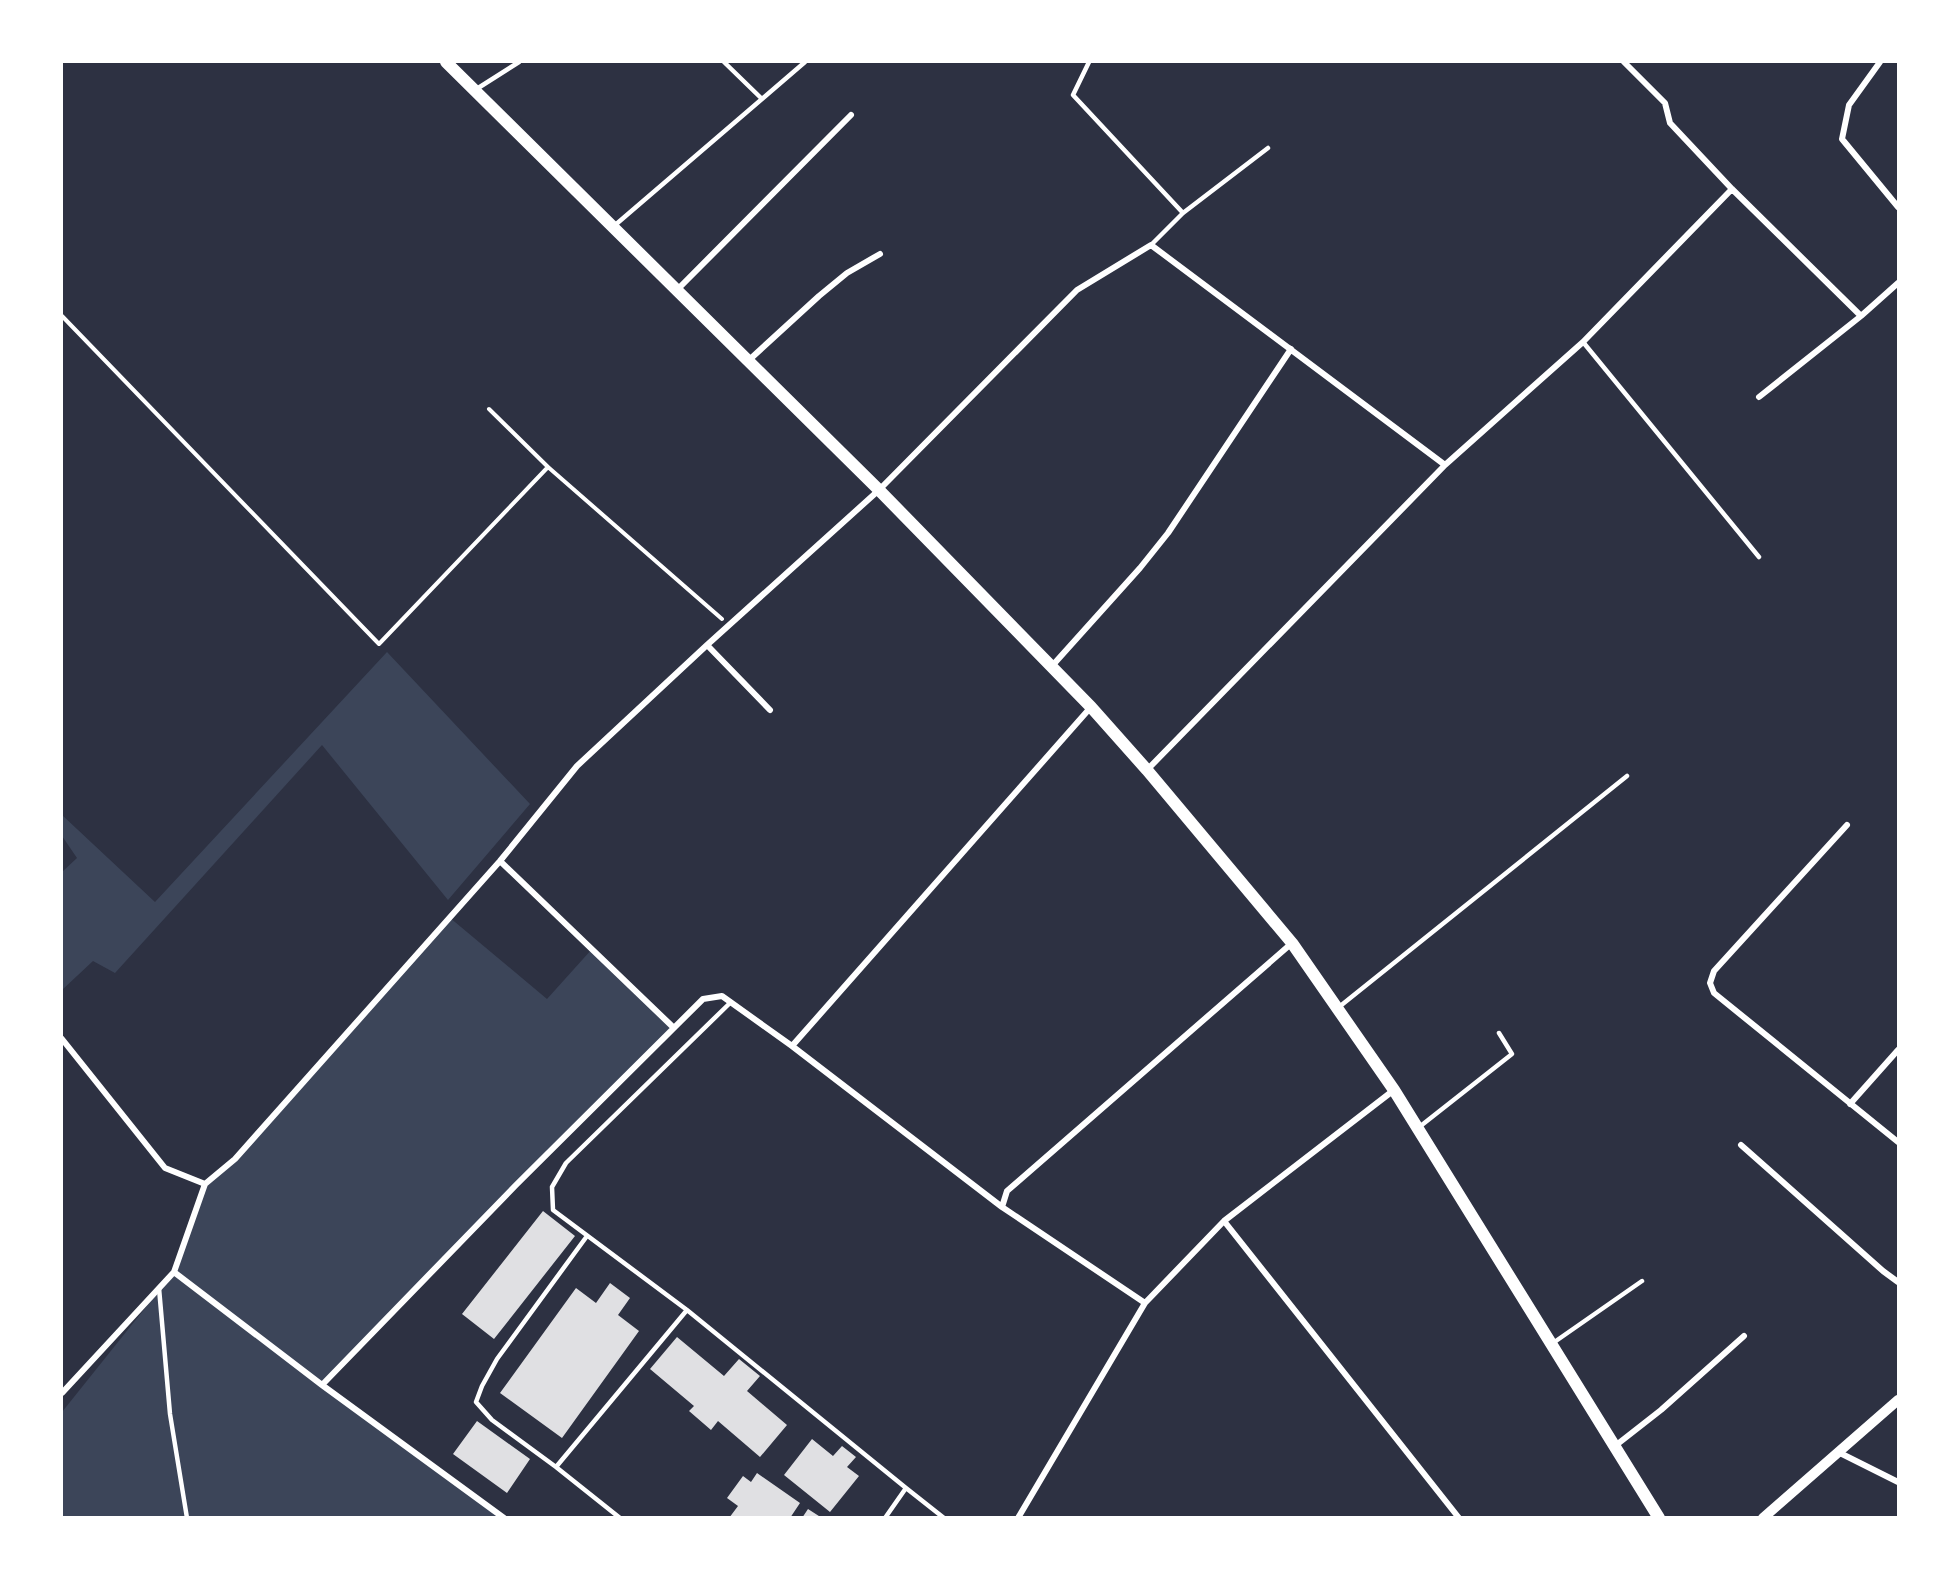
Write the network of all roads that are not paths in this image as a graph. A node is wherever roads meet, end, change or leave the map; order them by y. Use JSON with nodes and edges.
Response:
{"nodes":[{"id":1,"x":446,"y":62,"type":"edge"},
{"id":2,"x":519,"y":62,"type":"edge"},
{"id":3,"x":724,"y":62,"type":"edge"},
{"id":4,"x":805,"y":62,"type":"edge"},
{"id":5,"x":1089,"y":62,"type":"edge"},
{"id":6,"x":1624,"y":62,"type":"edge"},
{"id":7,"x":1880,"y":62,"type":"edge"},
{"id":8,"x":475,"y":90,"type":"junction"},
{"id":9,"x":761,"y":98,"type":"junction"},
{"id":10,"x":851,"y":115,"type":"dead end"},
{"id":11,"x":1269,"y":148,"type":"dead end"},
{"id":12,"x":1732,"y":189,"type":"junction"},
{"id":13,"x":1899,"y":207,"type":"edge"},
{"id":14,"x":1183,"y":213,"type":"junction"},
{"id":15,"x":613,"y":226,"type":"junction"},
{"id":16,"x":1151,"y":245,"type":"junction"},
{"id":17,"x":880,"y":254,"type":"dead end"},
{"id":18,"x":1899,"y":283,"type":"edge"},
{"id":19,"x":677,"y":290,"type":"junction"},
{"id":20,"x":1861,"y":316,"type":"junction"},
{"id":21,"x":1583,"y":342,"type":"junction"},
{"id":22,"x":1291,"y":349,"type":"junction"},
{"id":23,"x":748,"y":360,"type":"junction"},
{"id":24,"x":1759,"y":397,"type":"dead end"},
{"id":25,"x":1445,"y":465,"type":"junction"},
{"id":26,"x":879,"y":490,"type":"junction"},
{"id":27,"x":1759,"y":556,"type":"dead end"},
{"id":28,"x":707,"y":645,"type":"junction"},
{"id":29,"x":1051,"y":667,"type":"junction"},
{"id":30,"x":1091,"y":707,"type":"junction"},
{"id":31,"x":770,"y":710,"type":"dead end"},
{"id":32,"x":1148,"y":770,"type":"junction"},
{"id":33,"x":1627,"y":776,"type":"dead end"},
{"id":34,"x":1846,"y":825,"type":"dead end"},
{"id":35,"x":500,"y":861,"type":"junction"},
{"id":36,"x":1292,"y":943,"type":"junction"},
{"id":37,"x":731,"y":1002,"type":"junction"},
{"id":38,"x":1338,"y":1008,"type":"junction"},
{"id":39,"x":674,"y":1028,"type":"junction"},
{"id":40,"x":1499,"y":1033,"type":"dead end"},
{"id":41,"x":62,"y":1039,"type":"edge"},
{"id":42,"x":792,"y":1046,"type":"junction"},
{"id":43,"x":1899,"y":1050,"type":"edge"},
{"id":44,"x":1394,"y":1090,"type":"junction"},
{"id":45,"x":1850,"y":1104,"type":"junction"},
{"id":46,"x":1418,"y":1128,"type":"junction"},
{"id":47,"x":1899,"y":1142,"type":"edge"},
{"id":48,"x":1741,"y":1145,"type":"dead end"},
{"id":49,"x":205,"y":1184,"type":"junction"},
{"id":50,"x":1002,"y":1207,"type":"junction"},
{"id":51,"x":1224,"y":1221,"type":"junction"},
{"id":52,"x":587,"y":1236,"type":"junction"},
{"id":53,"x":174,"y":1272,"type":"junction"},
{"id":54,"x":1642,"y":1281,"type":"dead end"},
{"id":55,"x":1899,"y":1282,"type":"edge"},
{"id":56,"x":159,"y":1288,"type":"junction"},
{"id":57,"x":1145,"y":1303,"type":"junction"},
{"id":58,"x":687,"y":1310,"type":"junction"},
{"id":59,"x":1744,"y":1336,"type":"dead end"},
{"id":60,"x":1552,"y":1344,"type":"junction"},
{"id":61,"x":322,"y":1385,"type":"junction"},
{"id":62,"x":62,"y":1393,"type":"edge"},
{"id":63,"x":1899,"y":1400,"type":"edge"},
{"id":64,"x":1615,"y":1446,"type":"junction"},
{"id":65,"x":1838,"y":1452,"type":"junction"},
{"id":66,"x":556,"y":1467,"type":"junction"},
{"id":67,"x":1899,"y":1482,"type":"edge"},
{"id":68,"x":906,"y":1488,"type":"junction"},
{"id":69,"x":187,"y":1518,"type":"edge"},
{"id":70,"x":504,"y":1518,"type":"edge"},
{"id":71,"x":620,"y":1518,"type":"edge"},
{"id":72,"x":885,"y":1518,"type":"edge"},
{"id":73,"x":944,"y":1518,"type":"edge"},
{"id":74,"x":1018,"y":1518,"type":"edge"},
{"id":75,"x":1459,"y":1518,"type":"edge"},
{"id":76,"x":1659,"y":1518,"type":"edge"},
{"id":77,"x":1762,"y":1518,"type":"edge"}],
"edges":[{"from":1,"to":8,"type":"main road"},
{"from":2,"to":8,"type":"lane"},
{"from":3,"to":9,"type":"lane"},
{"from":4,"to":9,"type":"lane"},
{"from":5,"to":14,"type":"lane"},
{"from":6,"to":12,"type":"street"},
{"from":7,"to":13,"type":"street"},
{"from":8,"to":15,"type":"main road"},
{"from":9,"to":15,"type":"lane"},
{"from":10,"to":19,"type":"street"},
{"from":11,"to":14,"type":"lane"},
{"from":12,"to":20,"type":"street"},
{"from":12,"to":21,"type":"street"},
{"from":14,"to":16,"type":"lane"},
{"from":15,"to":19,"type":"main road"},
{"from":16,"to":22,"type":"street"},
{"from":16,"to":26,"type":"street"},
{"from":17,"to":23,"type":"street"},
{"from":18,"to":20,"type":"street"},
{"from":19,"to":23,"type":"main road"},
{"from":20,"to":24,"type":"street"},
{"from":21,"to":25,"type":"street"},
{"from":21,"to":27,"type":"lane"},
{"from":22,"to":25,"type":"street"},
{"from":22,"to":29,"type":"street"},
{"from":23,"to":26,"type":"main road"},
{"from":25,"to":32,"type":"street"},
{"from":26,"to":28,"type":"street"},
{"from":26,"to":29,"type":"main road"},
{"from":28,"to":31,"type":"street"},
{"from":28,"to":35,"type":"street"},
{"from":29,"to":30,"type":"main road"},
{"from":30,"to":32,"type":"main road"},
{"from":30,"to":42,"type":"street"},
{"from":32,"to":36,"type":"main road"},
{"from":33,"to":38,"type":"lane"},
{"from":34,"to":45,"type":"street"},
{"from":35,"to":39,"type":"street"},
{"from":35,"to":49,"type":"street"},
{"from":36,"to":38,"type":"main road"},
{"from":36,"to":50,"type":"street"},
{"from":37,"to":39,"type":"street"},
{"from":37,"to":42,"type":"street"},
{"from":37,"to":52,"type":"lane"},
{"from":38,"to":44,"type":"main road"},
{"from":39,"to":61,"type":"street"},
{"from":40,"to":46,"type":"lane"},
{"from":41,"to":49,"type":"street"},
{"from":42,"to":50,"type":"street"},
{"from":43,"to":45,"type":"street"},
{"from":44,"to":46,"type":"main road"},
{"from":44,"to":51,"type":"street"},
{"from":45,"to":47,"type":"street"},
{"from":46,"to":60,"type":"main road"},
{"from":48,"to":55,"type":"street"},
{"from":49,"to":53,"type":"street"},
{"from":50,"to":57,"type":"street"},
{"from":51,"to":57,"type":"street"},
{"from":51,"to":75,"type":"street"},
{"from":52,"to":58,"type":"lane"},
{"from":52,"to":66,"type":"lane"},
{"from":53,"to":56,"type":"street"},
{"from":53,"to":61,"type":"street"},
{"from":54,"to":60,"type":"lane"},
{"from":56,"to":62,"type":"street"},
{"from":56,"to":69,"type":"lane"},
{"from":57,"to":74,"type":"street"},
{"from":58,"to":66,"type":"lane"},
{"from":58,"to":68,"type":"lane"},
{"from":59,"to":64,"type":"street"},
{"from":60,"to":64,"type":"main road"},
{"from":61,"to":70,"type":"street"},
{"from":63,"to":65,"type":"street"},
{"from":64,"to":76,"type":"main road"},
{"from":65,"to":67,"type":"street"},
{"from":65,"to":77,"type":"street"},
{"from":66,"to":71,"type":"lane"},
{"from":68,"to":72,"type":"lane"},
{"from":68,"to":73,"type":"lane"}]}
